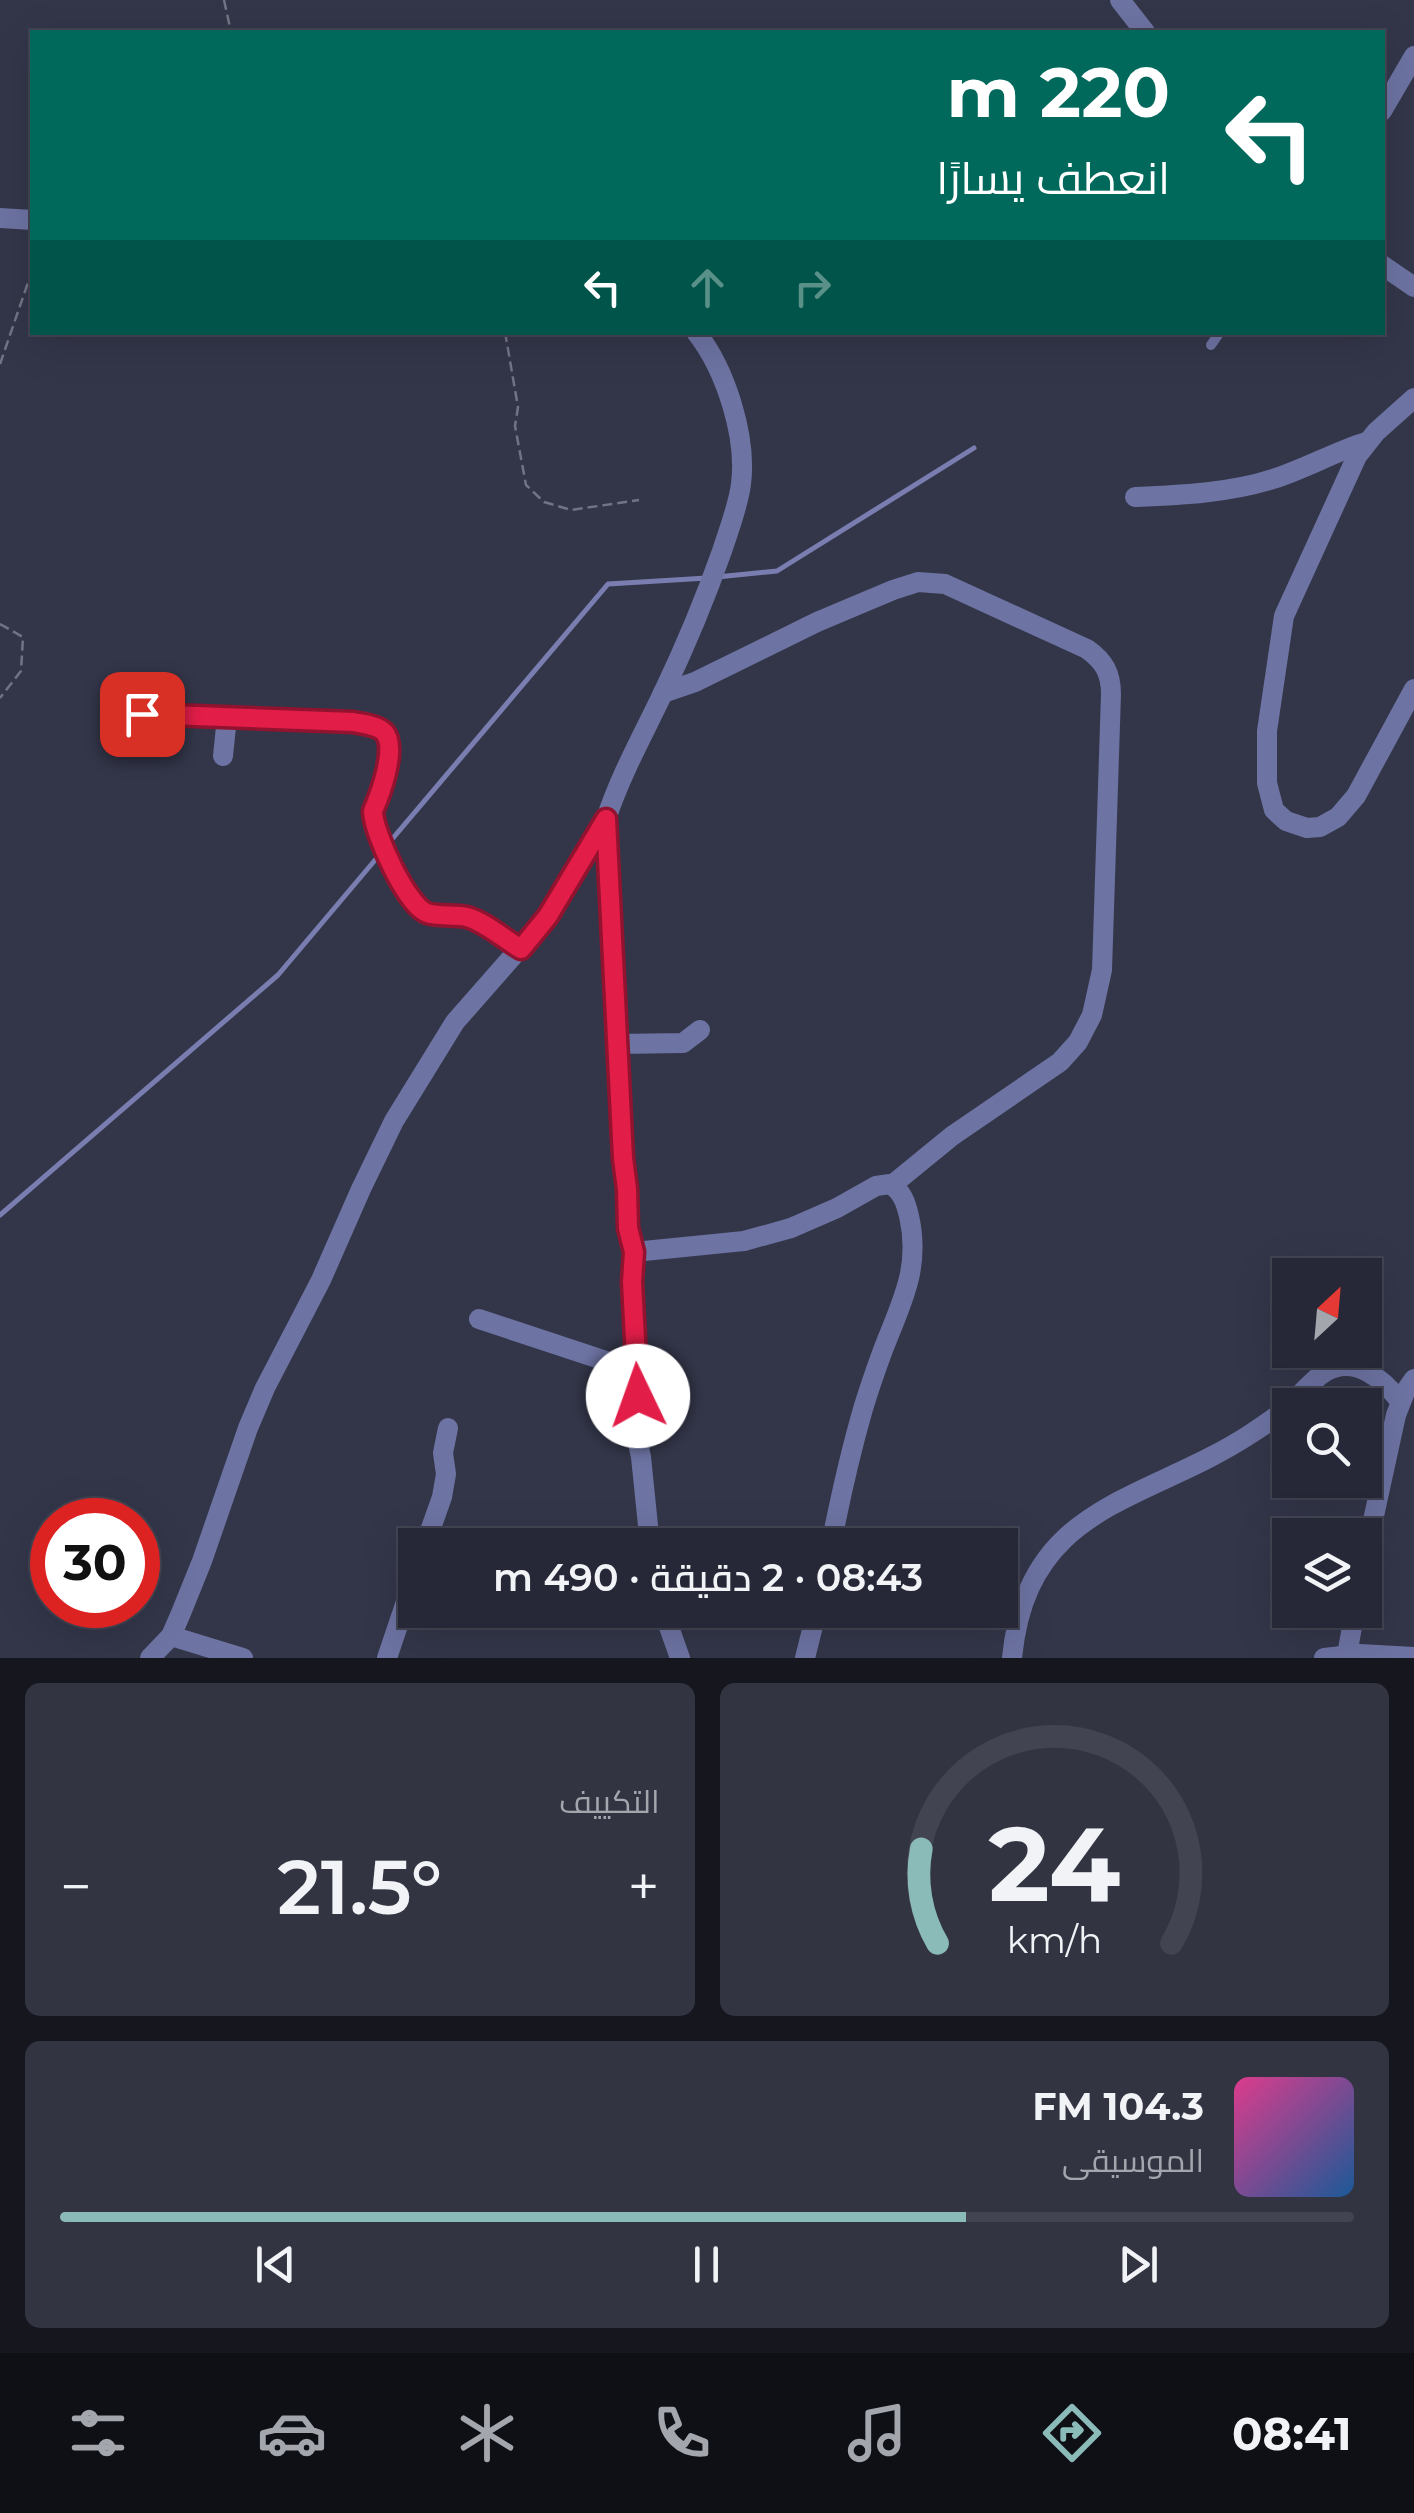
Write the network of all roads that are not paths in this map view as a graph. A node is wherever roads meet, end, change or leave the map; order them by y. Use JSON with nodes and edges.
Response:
{"nodes":[{"id":1,"x":1120,"y":0,"type":"edge"},
{"id":2,"x":1142,"y":30,"type":"edge"},
{"id":3,"x":1414,"y":56,"type":"edge"},
{"id":4,"x":1385,"y":105,"type":"edge"},
{"id":5,"x":0,"y":218,"type":"edge"},
{"id":6,"x":30,"y":220,"type":"edge"},
{"id":7,"x":1385,"y":268,"type":"edge"},
{"id":8,"x":1414,"y":287,"type":"edge"},
{"id":9,"x":698,"y":335,"type":"edge"},
{"id":10,"x":1218,"y":335,"type":"edge"},
{"id":11,"x":1211,"y":346,"type":"dead end"},
{"id":12,"x":1414,"y":398,"type":"edge"},
{"id":13,"x":1366,"y":442,"type":"junction"},
{"id":14,"x":1135,"y":497,"type":"dead end"},
{"id":15,"x":1414,"y":690,"type":"edge"},
{"id":16,"x":662,"y":693,"type":"junction"},
{"id":17,"x":142,"y":714,"type":"dead end"},
{"id":18,"x":227,"y":717,"type":"junction"},
{"id":19,"x":222,"y":756,"type":"dead end"},
{"id":20,"x":606,"y":819,"type":"junction"},
{"id":21,"x":521,"y":949,"type":"junction"},
{"id":22,"x":700,"y":1030,"type":"dead end"},
{"id":23,"x":618,"y":1044,"type":"junction"},
{"id":24,"x":892,"y":1184,"type":"junction"},
{"id":25,"x":634,"y":1252,"type":"junction"},
{"id":26,"x":479,"y":1319,"type":"dead end"},
{"id":27,"x":1414,"y":1380,"type":"edge"},
{"id":28,"x":1308,"y":1388,"type":"edge"},
{"id":29,"x":1400,"y":1401,"type":"junction"},
{"id":30,"x":632,"y":1416,"type":"junction"},
{"id":31,"x":1272,"y":1418,"type":"edge"},
{"id":32,"x":448,"y":1428,"type":"dead end"},
{"id":33,"x":1374,"y":1518,"type":"edge"},
{"id":34,"x":431,"y":1528,"type":"edge"},
{"id":35,"x":648,"y":1528,"type":"edge"},
{"id":36,"x":835,"y":1528,"type":"edge"},
{"id":37,"x":398,"y":1628,"type":"edge"},
{"id":38,"x":669,"y":1628,"type":"edge"},
{"id":39,"x":812,"y":1628,"type":"edge"},
{"id":40,"x":1352,"y":1628,"type":"edge"},
{"id":41,"x":170,"y":1636,"type":"junction"},
{"id":42,"x":1347,"y":1655,"type":"junction"},
{"id":43,"x":1414,"y":1657,"type":"edge"},
{"id":44,"x":150,"y":1658,"type":"edge"},
{"id":45,"x":243,"y":1658,"type":"edge"},
{"id":46,"x":388,"y":1658,"type":"edge"},
{"id":47,"x":680,"y":1658,"type":"edge"},
{"id":48,"x":804,"y":1658,"type":"edge"},
{"id":49,"x":1012,"y":1658,"type":"edge"},
{"id":50,"x":1324,"y":1658,"type":"edge"}],
"edges":[{"from":1,"to":2,"type":"street"},
{"from":3,"to":4,"type":"street"},
{"from":5,"to":6,"type":"street"},
{"from":7,"to":8,"type":"street"},
{"from":9,"to":16,"type":"street"},
{"from":10,"to":11,"type":"lane"},
{"from":12,"to":13,"type":"street"},
{"from":13,"to":14,"type":"street"},
{"from":13,"to":15,"type":"street"},
{"from":16,"to":20,"type":"street"},
{"from":16,"to":24,"type":"street"},
{"from":17,"to":18,"type":"street"},
{"from":18,"to":19,"type":"street"},
{"from":18,"to":21,"type":"street"},
{"from":20,"to":21,"type":"street"},
{"from":20,"to":23,"type":"street"},
{"from":21,"to":41,"type":"street"},
{"from":22,"to":23,"type":"street"},
{"from":23,"to":25,"type":"street"},
{"from":24,"to":25,"type":"street"},
{"from":24,"to":36,"type":"street"},
{"from":25,"to":30,"type":"street"},
{"from":26,"to":30,"type":"street"},
{"from":27,"to":29,"type":"street"},
{"from":28,"to":29,"type":"street"},
{"from":29,"to":33,"type":"street"},
{"from":30,"to":35,"type":"street"},
{"from":31,"to":49,"type":"street"},
{"from":32,"to":34,"type":"street"},
{"from":37,"to":46,"type":"street"},
{"from":38,"to":47,"type":"street"},
{"from":39,"to":48,"type":"street"},
{"from":40,"to":42,"type":"street"},
{"from":41,"to":44,"type":"street"},
{"from":41,"to":45,"type":"street"},
{"from":42,"to":43,"type":"street"},
{"from":42,"to":50,"type":"street"}]}
